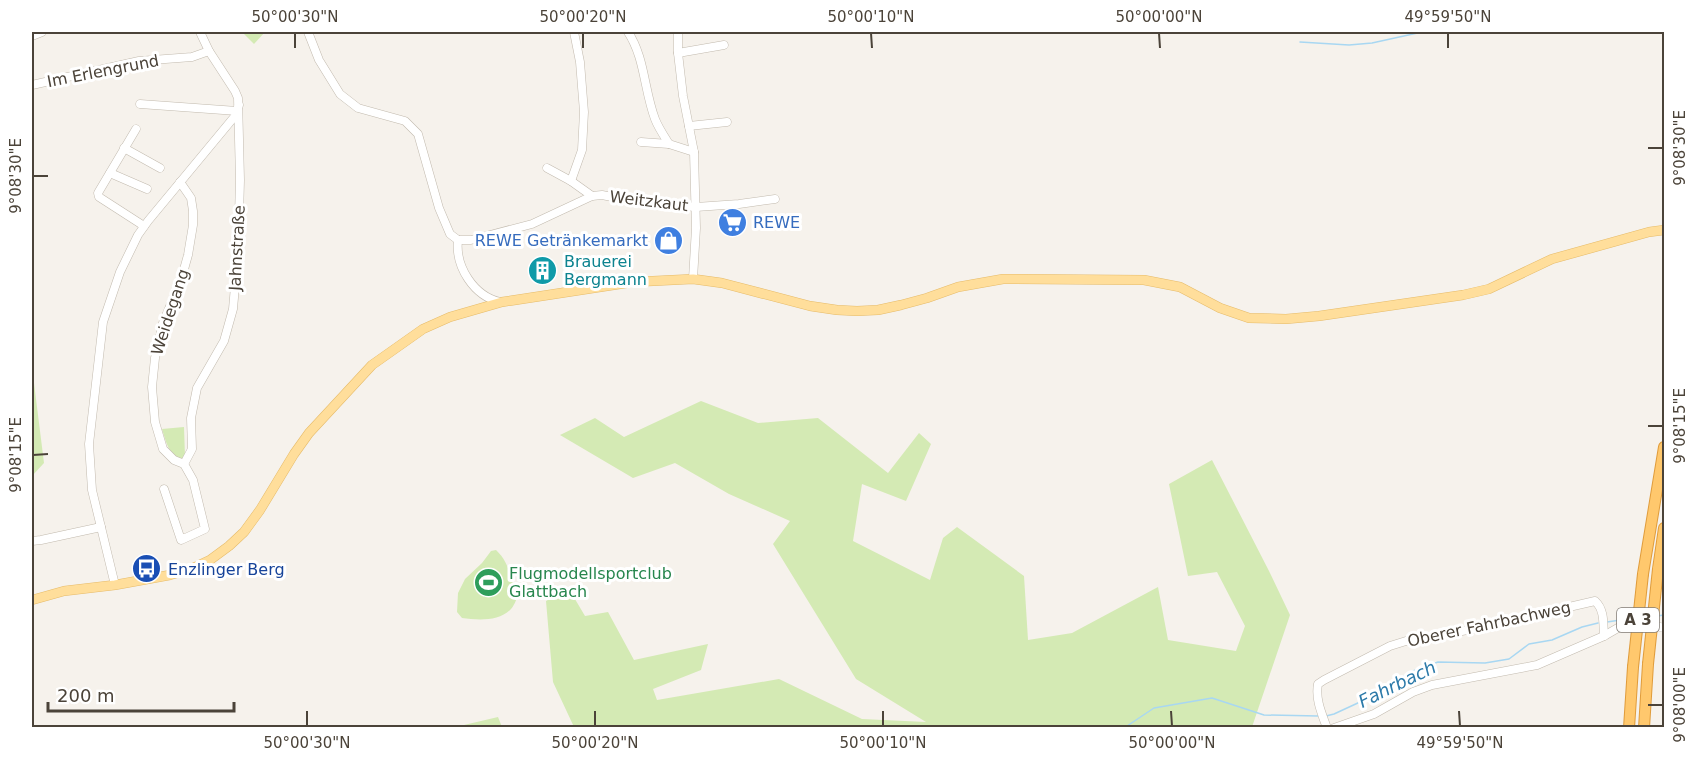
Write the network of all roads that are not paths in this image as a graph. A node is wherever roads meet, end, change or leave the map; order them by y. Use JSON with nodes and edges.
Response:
{"nodes":[{"id":1,"x":42,"y":32,"type":"edge"},
{"id":2,"x":200,"y":32,"type":"edge"},
{"id":3,"x":308,"y":32,"type":"edge"},
{"id":4,"x":574,"y":32,"type":"edge"},
{"id":5,"x":628,"y":32,"type":"edge"},
{"id":6,"x":678,"y":32,"type":"edge"},
{"id":7,"x":32,"y":36,"type":"edge"},
{"id":8,"x":724,"y":45,"type":"dead end"},
{"id":9,"x":210,"y":51,"type":"junction"},
{"id":10,"x":678,"y":53,"type":"junction"},
{"id":11,"x":32,"y":85,"type":"edge"},
{"id":12,"x":140,"y":104,"type":"dead end"},
{"id":13,"x":238,"y":108,"type":"junction"},
{"id":14,"x":727,"y":122,"type":"dead end"},
{"id":15,"x":690,"y":126,"type":"junction"},
{"id":16,"x":136,"y":129,"type":"dead end"},
{"id":17,"x":641,"y":142,"type":"dead end"},
{"id":18,"x":669,"y":144,"type":"junction"},
{"id":19,"x":124,"y":148,"type":"junction"},
{"id":20,"x":694,"y":152,"type":"junction"},
{"id":21,"x":160,"y":168,"type":"dead end"},
{"id":22,"x":547,"y":168,"type":"dead end"},
{"id":23,"x":110,"y":172,"type":"junction"},
{"id":24,"x":571,"y":181,"type":"junction"},
{"id":25,"x":180,"y":182,"type":"junction"},
{"id":26,"x":147,"y":189,"type":"dead end"},
{"id":27,"x":592,"y":196,"type":"junction"},
{"id":28,"x":775,"y":199,"type":"dead end"},
{"id":29,"x":696,"y":207,"type":"junction"},
{"id":30,"x":144,"y":226,"type":"junction"},
{"id":31,"x":1665,"y":230,"type":"edge"},
{"id":32,"x":458,"y":240,"type":"junction"},
{"id":33,"x":693,"y":279,"type":"junction"},
{"id":34,"x":502,"y":302,"type":"junction"},
{"id":35,"x":1665,"y":447,"type":"edge"},
{"id":36,"x":184,"y":464,"type":"junction"},
{"id":37,"x":164,"y":489,"type":"dead end"},
{"id":38,"x":101,"y":527,"type":"junction"},
{"id":39,"x":1665,"y":528,"type":"edge"},
{"id":40,"x":32,"y":540,"type":"edge"},
{"id":41,"x":116,"y":585,"type":"junction"},
{"id":42,"x":32,"y":600,"type":"edge"},
{"id":43,"x":1665,"y":628,"type":"edge"},
{"id":44,"x":1605,"y":636,"type":"junction"},
{"id":45,"x":1326,"y":724,"type":"edge"},
{"id":46,"x":1334,"y":728,"type":"edge"},
{"id":47,"x":1629,"y":728,"type":"edge"},
{"id":48,"x":1644,"y":728,"type":"edge"}],
"edges":[{"from":1,"to":7,"type":"street"},
{"from":2,"to":9,"type":"street","name":"Jahnstraße"},
{"from":3,"to":32,"type":"street"},
{"from":4,"to":24,"type":"street"},
{"from":5,"to":18,"type":"street"},
{"from":6,"to":10,"type":"street"},
{"from":8,"to":10,"type":"street"},
{"from":9,"to":11,"type":"street","name":"Im Erlengrund"},
{"from":9,"to":13,"type":"street","name":"Jahnstraße"},
{"from":10,"to":15,"type":"street"},
{"from":12,"to":13,"type":"street"},
{"from":13,"to":25,"type":"street"},
{"from":13,"to":36,"type":"street","name":"Jahnstraße"},
{"from":14,"to":15,"type":"street"},
{"from":15,"to":20,"type":"street"},
{"from":16,"to":19,"type":"street"},
{"from":17,"to":18,"type":"street"},
{"from":18,"to":20,"type":"street"},
{"from":19,"to":21,"type":"street"},
{"from":19,"to":23,"type":"street"},
{"from":20,"to":29,"type":"street"},
{"from":22,"to":24,"type":"street"},
{"from":23,"to":26,"type":"street"},
{"from":23,"to":30,"type":"street"},
{"from":24,"to":27,"type":"street"},
{"from":25,"to":30,"type":"street"},
{"from":25,"to":36,"type":"street","name":"Weidegang"},
{"from":27,"to":29,"type":"street","name":"Weitzkaut"},
{"from":27,"to":32,"type":"street","name":"Weitzkaut"},
{"from":28,"to":29,"type":"street","name":"Weitzkaut"},
{"from":29,"to":33,"type":"street"},
{"from":30,"to":38,"type":"street"},
{"from":31,"to":33,"type":"main road"},
{"from":32,"to":34,"type":"street"},
{"from":33,"to":34,"type":"main road"},
{"from":34,"to":41,"type":"main road"},
{"from":35,"to":47,"type":"highway","number":"A 3","bridge":true},
{"from":36,"to":37,"type":"street","name":"Weidegang"},
{"from":38,"to":40,"type":"street"},
{"from":38,"to":41,"type":"street"},
{"from":39,"to":48,"type":"highway","number":"A 3","bridge":true},
{"from":41,"to":42,"type":"main road"},
{"from":43,"to":44,"type":"street"},
{"from":44,"to":45,"type":"street","name":"Oberer Fahrbachweg"},
{"from":44,"to":46,"type":"street"}]}
